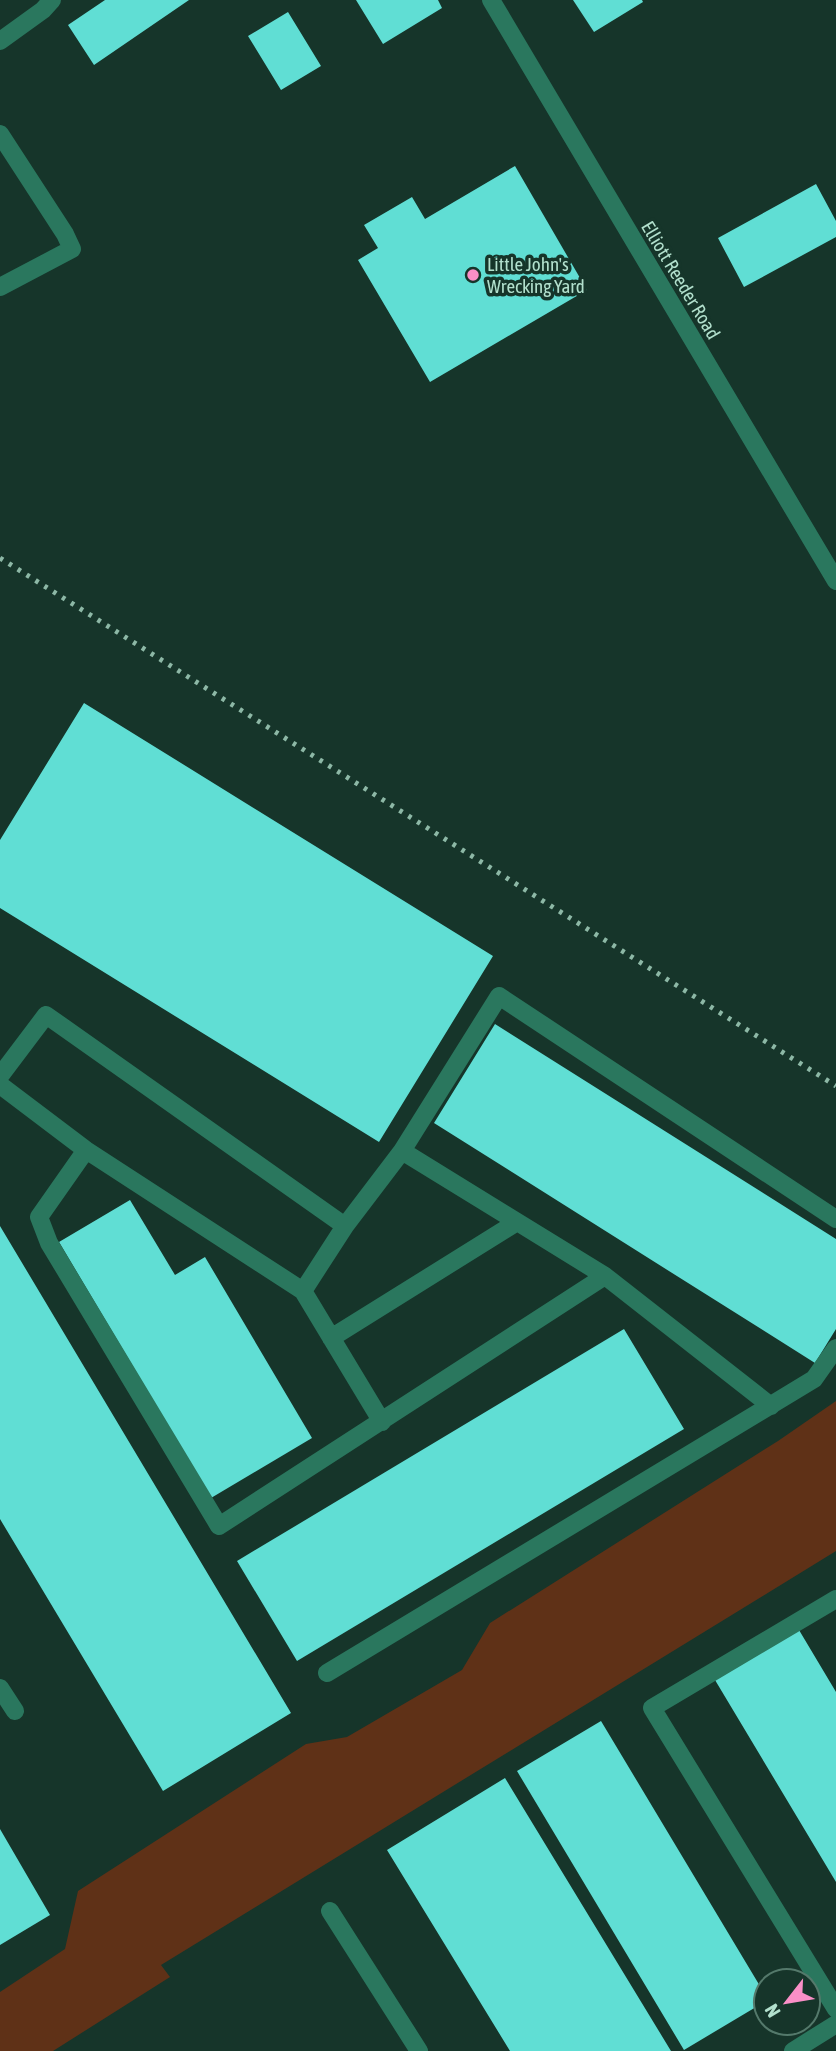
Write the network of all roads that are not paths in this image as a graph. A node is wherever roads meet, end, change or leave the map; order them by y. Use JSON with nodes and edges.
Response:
{"nodes":[{"id":1,"x":52,"y":0,"type":"edge"},
{"id":2,"x":491,"y":0,"type":"edge"},
{"id":3,"x":0,"y":41,"type":"edge"},
{"id":4,"x":0,"y":134,"type":"edge"},
{"id":5,"x":0,"y":287,"type":"edge"},
{"id":6,"x":836,"y":581,"type":"edge"},
{"id":7,"x":0,"y":1076,"type":"edge"},
{"id":8,"x":0,"y":1085,"type":"edge"},
{"id":9,"x":86,"y":1150,"type":"junction"},
{"id":10,"x":402,"y":1151,"type":"junction"},
{"id":11,"x":836,"y":1219,"type":"edge"},
{"id":12,"x":517,"y":1222,"type":"junction"},
{"id":13,"x":345,"y":1226,"type":"junction"},
{"id":14,"x":605,"y":1276,"type":"junction"},
{"id":15,"x":303,"y":1292,"type":"junction"},
{"id":16,"x":331,"y":1338,"type":"junction"},
{"id":17,"x":836,"y":1348,"type":"edge"},
{"id":18,"x":771,"y":1406,"type":"junction"},
{"id":19,"x":382,"y":1422,"type":"junction"},
{"id":20,"x":836,"y":1599,"type":"edge"},
{"id":21,"x":327,"y":1673,"type":"dead end"},
{"id":22,"x":0,"y":1688,"type":"edge"},
{"id":23,"x":15,"y":1711,"type":"dead end"},
{"id":24,"x":331,"y":1911,"type":"dead end"},
{"id":25,"x":836,"y":2009,"type":"edge"},
{"id":26,"x":836,"y":2024,"type":"edge"},
{"id":27,"x":419,"y":2051,"type":"edge"},
{"id":28,"x":793,"y":2051,"type":"edge"}],
"edges":[{"from":1,"to":3,"type":"street"},
{"from":2,"to":6,"type":"street","name":"Elliott Reeder Road"},
{"from":4,"to":5,"type":"street"},
{"from":7,"to":13,"type":"street"},
{"from":8,"to":9,"type":"street"},
{"from":9,"to":15,"type":"street"},
{"from":9,"to":19,"type":"street"},
{"from":10,"to":11,"type":"street"},
{"from":10,"to":12,"type":"street"},
{"from":10,"to":13,"type":"street"},
{"from":12,"to":14,"type":"street"},
{"from":12,"to":16,"type":"street"},
{"from":13,"to":15,"type":"street"},
{"from":14,"to":18,"type":"street"},
{"from":14,"to":19,"type":"street"},
{"from":15,"to":16,"type":"street"},
{"from":16,"to":19,"type":"street"},
{"from":17,"to":18,"type":"street"},
{"from":18,"to":21,"type":"street"},
{"from":20,"to":25,"type":"street"},
{"from":22,"to":23,"type":"street"},
{"from":24,"to":27,"type":"street"},
{"from":26,"to":28,"type":"street"}]}
